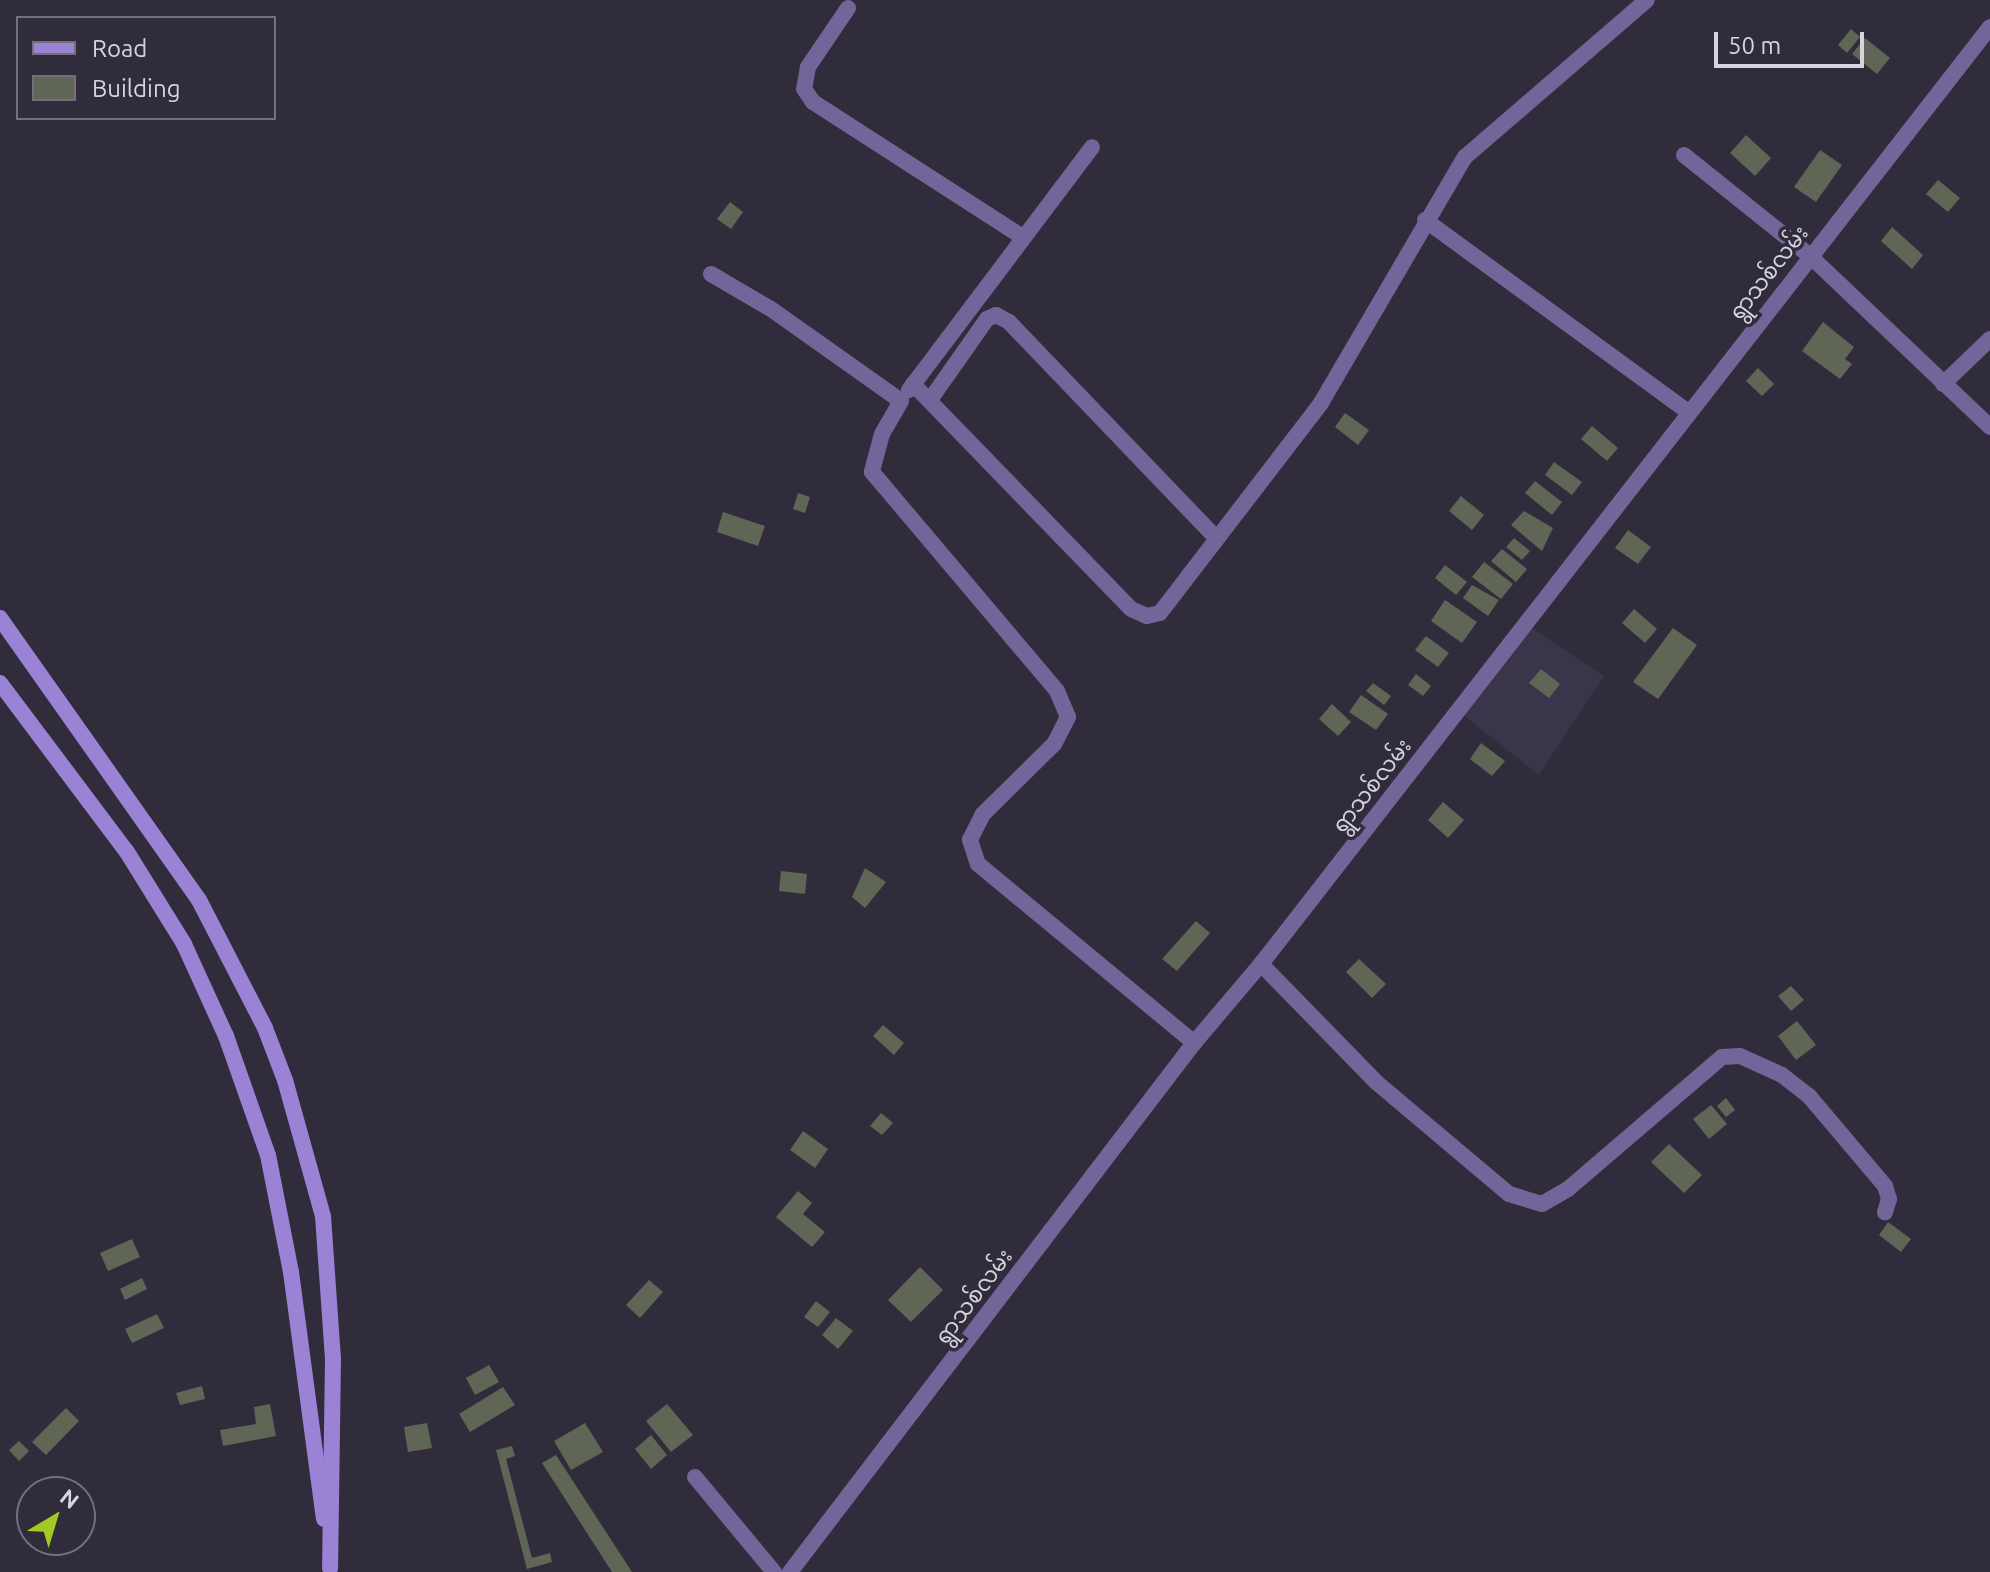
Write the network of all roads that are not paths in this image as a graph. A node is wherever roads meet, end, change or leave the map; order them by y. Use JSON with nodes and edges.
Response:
{"nodes":[{"id":1,"x":1647,"y":0,"type":"edge"},
{"id":2,"x":848,"y":8,"type":"dead end"},
{"id":3,"x":1990,"y":27,"type":"edge"},
{"id":4,"x":1092,"y":147,"type":"dead end"},
{"id":5,"x":1684,"y":155,"type":"dead end"},
{"id":6,"x":1425,"y":220,"type":"junction"},
{"id":7,"x":1021,"y":236,"type":"junction"},
{"id":8,"x":1809,"y":255,"type":"junction"},
{"id":9,"x":711,"y":274,"type":"dead end"},
{"id":10,"x":1990,"y":339,"type":"edge"},
{"id":11,"x":913,"y":384,"type":"junction"},
{"id":12,"x":1943,"y":384,"type":"junction"},
{"id":13,"x":930,"y":400,"type":"junction"},
{"id":14,"x":901,"y":401,"type":"junction"},
{"id":15,"x":1687,"y":411,"type":"junction"},
{"id":16,"x":1990,"y":427,"type":"edge"},
{"id":17,"x":1216,"y":538,"type":"junction"},
{"id":18,"x":0,"y":618,"type":"edge"},
{"id":19,"x":0,"y":683,"type":"edge"},
{"id":20,"x":1261,"y":964,"type":"junction"},
{"id":21,"x":1194,"y":1043,"type":"junction"},
{"id":22,"x":1885,"y":1212,"type":"dead end"},
{"id":23,"x":695,"y":1477,"type":"dead end"},
{"id":24,"x":330,"y":1570,"type":"edge"},
{"id":25,"x":774,"y":1572,"type":"edge"},
{"id":26,"x":790,"y":1572,"type":"edge"}],
"edges":[{"from":1,"to":6,"type":"street"},
{"from":2,"to":7,"type":"street"},
{"from":3,"to":8,"type":"street","name":"ရွာသစ်လမ်း"},
{"from":4,"to":7,"type":"street"},
{"from":5,"to":8,"type":"street"},
{"from":6,"to":15,"type":"street"},
{"from":6,"to":17,"type":"street"},
{"from":7,"to":11,"type":"street"},
{"from":8,"to":12,"type":"street"},
{"from":8,"to":15,"type":"street","name":"ရွာသစ်လမ်း"},
{"from":9,"to":14,"type":"street"},
{"from":10,"to":12,"type":"street"},
{"from":11,"to":13,"type":"street"},
{"from":11,"to":14,"type":"street"},
{"from":12,"to":16,"type":"street"},
{"from":13,"to":17,"type":"street"},
{"from":13,"to":17,"type":"street"},
{"from":14,"to":21,"type":"street"},
{"from":15,"to":20,"type":"street","name":"ရွာသစ်လမ်း"},
{"from":18,"to":24,"type":"main road"},
{"from":19,"to":24,"type":"main road"},
{"from":20,"to":21,"type":"street","name":"ရွာသစ်လမ်း"},
{"from":20,"to":22,"type":"street"},
{"from":21,"to":26,"type":"street","name":"ရွာသစ်လမ်း"},
{"from":23,"to":25,"type":"street"}]}
